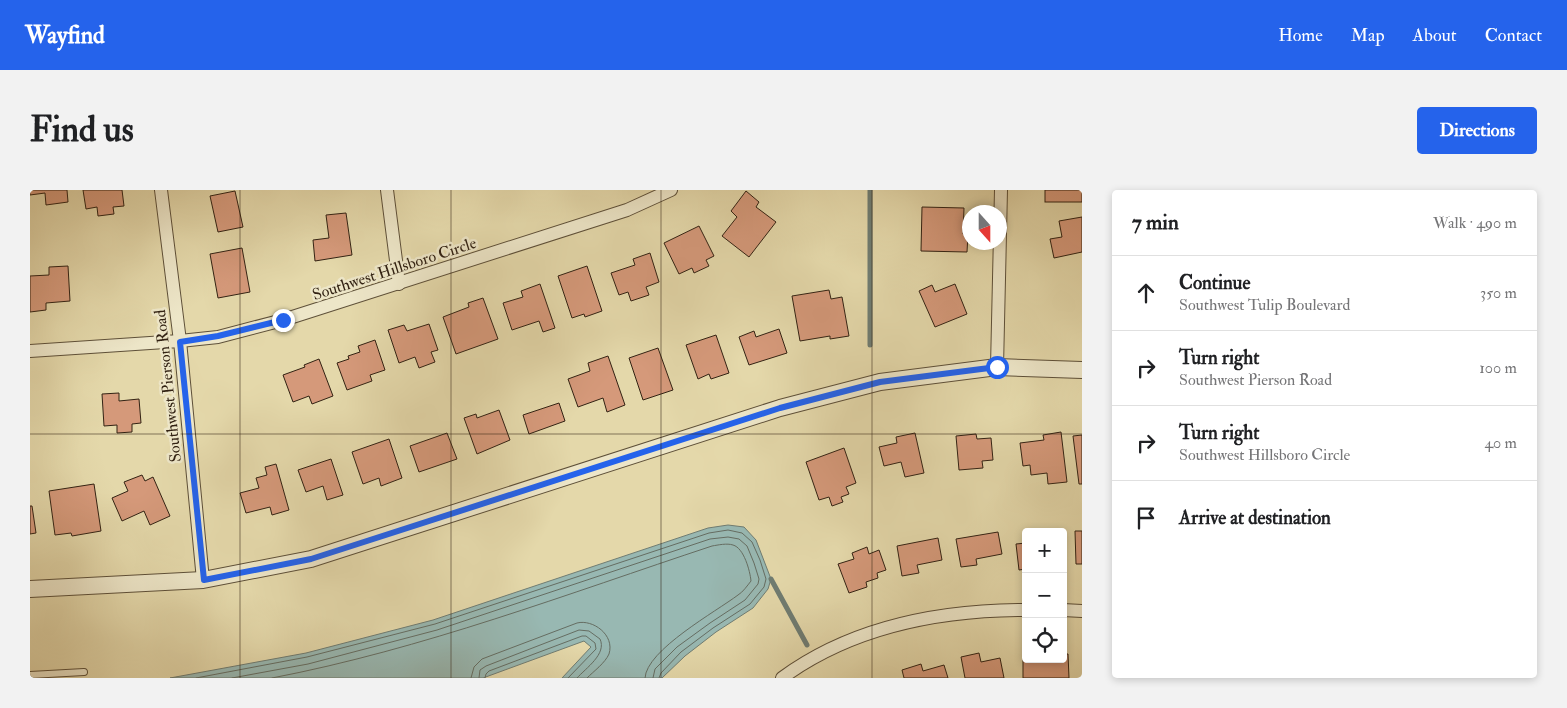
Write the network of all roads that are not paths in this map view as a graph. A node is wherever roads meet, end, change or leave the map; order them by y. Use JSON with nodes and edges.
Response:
{"nodes":[{"id":1,"x":161,"y":190,"type":"edge"},
{"id":2,"x":387,"y":190,"type":"edge"},
{"id":3,"x":671,"y":190,"type":"edge"},
{"id":4,"x":1001,"y":190,"type":"edge"},
{"id":5,"x":398,"y":284,"type":"junction"},
{"id":6,"x":180,"y":342,"type":"junction"},
{"id":7,"x":30,"y":351,"type":"edge"},
{"id":8,"x":997,"y":367,"type":"junction"},
{"id":9,"x":1082,"y":370,"type":"edge"},
{"id":10,"x":204,"y":580,"type":"junction"},
{"id":11,"x":30,"y":589,"type":"edge"},
{"id":12,"x":1022,"y":610,"type":"edge"},
{"id":13,"x":1067,"y":610,"type":"edge"},
{"id":14,"x":1082,"y":611,"type":"edge"},
{"id":15,"x":84,"y":672,"type":"dead end"},
{"id":16,"x":30,"y":675,"type":"edge"},
{"id":17,"x":782,"y":678,"type":"edge"}],
"edges":[{"from":1,"to":6,"type":"street","name":"Southwest Pierson Road"},
{"from":2,"to":5,"type":"street"},
{"from":3,"to":5,"type":"street","name":"Southwest Hillsboro Circle"},
{"from":4,"to":8,"type":"street"},
{"from":5,"to":6,"type":"street","name":"Southwest Hillsboro Circle"},
{"from":6,"to":7,"type":"street","name":"Southwest Hillsboro Circle"},
{"from":6,"to":10,"type":"street","name":"Southwest Pierson Road"},
{"from":8,"to":9,"type":"street"},
{"from":8,"to":10,"type":"street"},
{"from":10,"to":11,"type":"street"},
{"from":12,"to":17,"type":"street"},
{"from":13,"to":14,"type":"street"},
{"from":15,"to":16,"type":"lane"}]}
